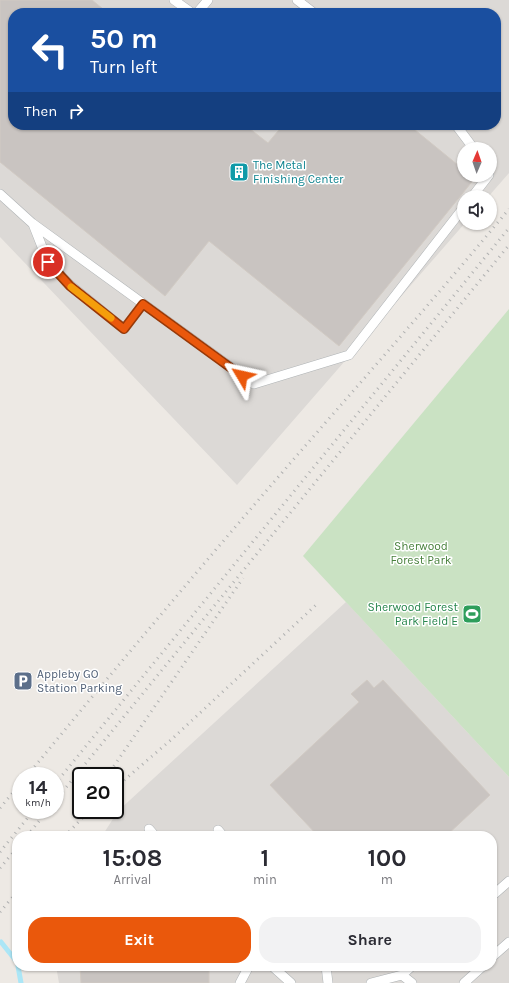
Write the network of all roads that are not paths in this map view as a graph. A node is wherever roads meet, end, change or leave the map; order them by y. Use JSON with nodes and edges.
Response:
{"nodes":[{"id":1,"x":174,"y":0,"type":"edge"},
{"id":2,"x":208,"y":0,"type":"edge"},
{"id":3,"x":297,"y":0,"type":"edge"},
{"id":4,"x":185,"y":8,"type":"edge"},
{"id":5,"x":201,"y":8,"type":"edge"},
{"id":6,"x":307,"y":8,"type":"edge"},
{"id":7,"x":460,"y":130,"type":"edge"},
{"id":8,"x":469,"y":142,"type":"edge"},
{"id":9,"x":484,"y":182,"type":"edge"},
{"id":10,"x":478,"y":190,"type":"edge"},
{"id":11,"x":0,"y":194,"type":"edge"},
{"id":12,"x":457,"y":216,"type":"edge"},
{"id":13,"x":32,"y":223,"type":"junction"},
{"id":14,"x":143,"y":304,"type":"junction"},
{"id":15,"x":509,"y":881,"type":"edge"},
{"id":16,"x":497,"y":892,"type":"edge"},
{"id":17,"x":509,"y":942,"type":"edge"},
{"id":18,"x":497,"y":953,"type":"edge"},
{"id":19,"x":246,"y":971,"type":"edge"},
{"id":20,"x":278,"y":971,"type":"edge"},
{"id":21,"x":327,"y":971,"type":"edge"},
{"id":22,"x":406,"y":971,"type":"edge"},
{"id":23,"x":477,"y":971,"type":"edge"},
{"id":24,"x":402,"y":975,"type":"junction"},
{"id":25,"x":240,"y":983,"type":"edge"},
{"id":26,"x":291,"y":983,"type":"edge"},
{"id":27,"x":328,"y":983,"type":"edge"},
{"id":28,"x":372,"y":983,"type":"edge"},
{"id":29,"x":412,"y":983,"type":"edge"},
{"id":30,"x":464,"y":983,"type":"edge"}],
"edges":[{"from":1,"to":4,"type":"lane"},
{"from":2,"to":5,"type":"lane"},
{"from":3,"to":6,"type":"lane"},
{"from":7,"to":8,"type":"lane"},
{"from":9,"to":10,"type":"lane"},
{"from":11,"to":13,"type":"lane"},
{"from":12,"to":14,"type":"lane"},
{"from":13,"to":14,"type":"lane"},
{"from":13,"to":14,"type":"lane"},
{"from":15,"to":16,"type":"lane"},
{"from":17,"to":18,"type":"lane"},
{"from":19,"to":25,"type":"lane"},
{"from":20,"to":26,"type":"lane"},
{"from":21,"to":27,"type":"lane"},
{"from":22,"to":24,"type":"lane"},
{"from":23,"to":30,"type":"lane"},
{"from":24,"to":28,"type":"lane"},
{"from":24,"to":29,"type":"lane"}]}
